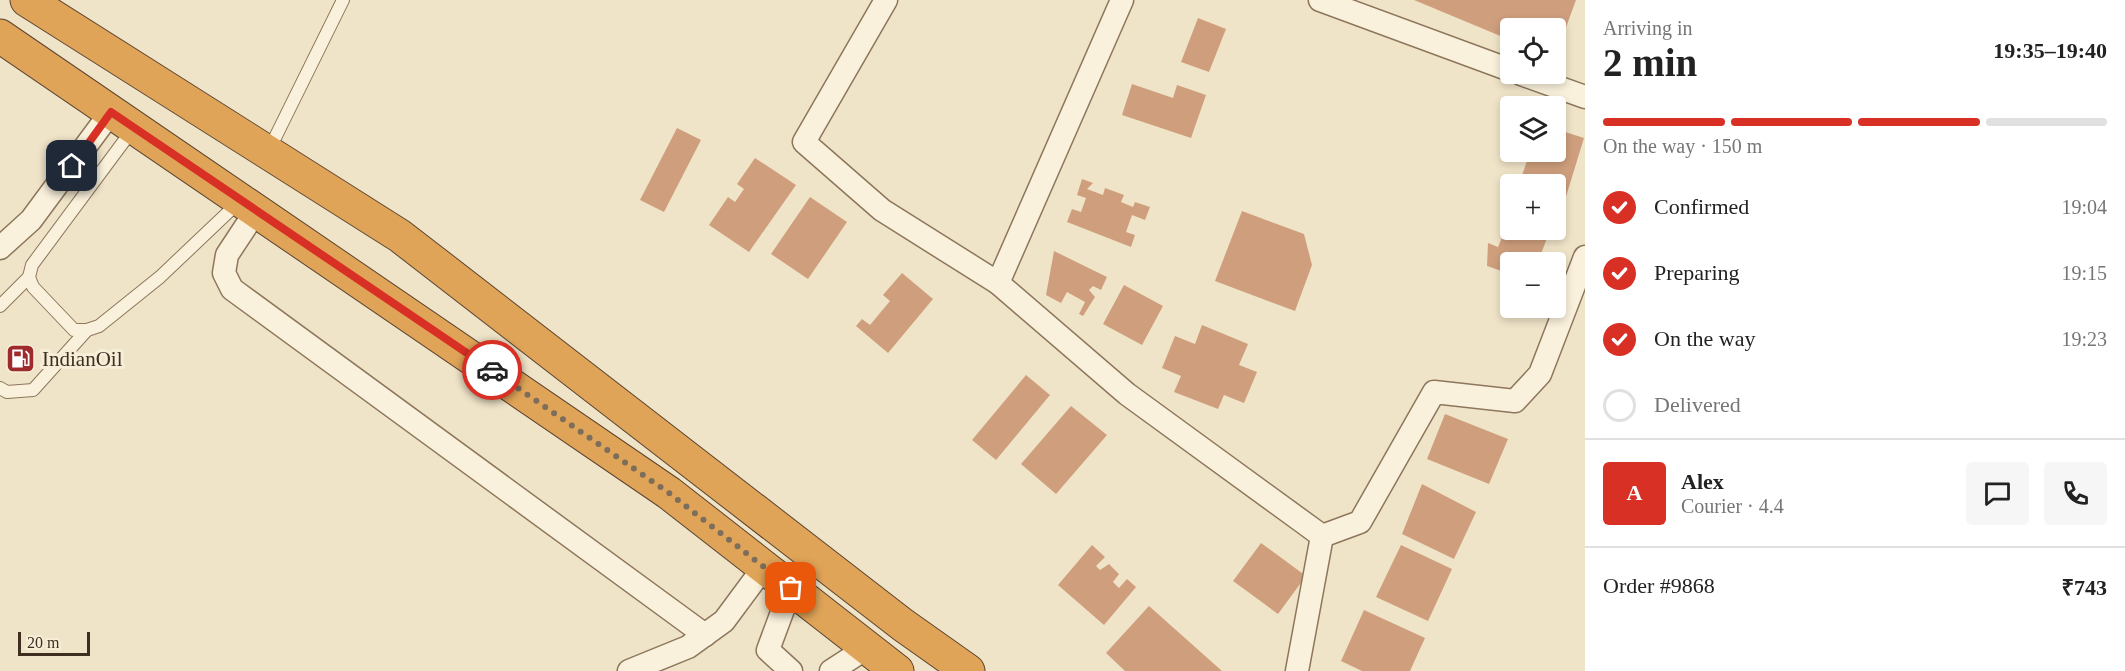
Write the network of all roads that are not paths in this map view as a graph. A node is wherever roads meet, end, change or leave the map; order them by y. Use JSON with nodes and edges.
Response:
{"nodes":[{"id":1,"x":27,"y":0,"type":"edge"},
{"id":2,"x":343,"y":0,"type":"edge"},
{"id":3,"x":886,"y":0,"type":"edge"},
{"id":4,"x":1122,"y":0,"type":"edge"},
{"id":5,"x":1320,"y":0,"type":"edge"},
{"id":6,"x":0,"y":36,"type":"edge"},
{"id":7,"x":1500,"y":66,"type":"edge"},
{"id":8,"x":1549,"y":84,"type":"edge"},
{"id":9,"x":1585,"y":97,"type":"edge"},
{"id":10,"x":123,"y":119,"type":"junction"},
{"id":11,"x":268,"y":152,"type":"junction"},
{"id":12,"x":249,"y":206,"type":"junction"},
{"id":13,"x":0,"y":248,"type":"edge"},
{"id":14,"x":1585,"y":257,"type":"edge"},
{"id":15,"x":29,"y":276,"type":"junction"},
{"id":16,"x":998,"y":283,"type":"junction"},
{"id":17,"x":0,"y":306,"type":"edge"},
{"id":18,"x":87,"y":330,"type":"junction"},
{"id":19,"x":0,"y":388,"type":"edge"},
{"id":20,"x":1322,"y":536,"type":"junction"},
{"id":21,"x":765,"y":567,"type":"junction"},
{"id":22,"x":849,"y":584,"type":"junction"},
{"id":23,"x":791,"y":588,"type":"junction"},
{"id":24,"x":826,"y":615,"type":"junction"},
{"id":25,"x":705,"y":635,"type":"junction"},
{"id":26,"x":868,"y":647,"type":"junction"},
{"id":27,"x":629,"y":671,"type":"edge"},
{"id":28,"x":791,"y":671,"type":"edge"},
{"id":29,"x":831,"y":671,"type":"edge"},
{"id":30,"x":897,"y":671,"type":"edge"},
{"id":31,"x":968,"y":671,"type":"edge"},
{"id":32,"x":1297,"y":671,"type":"edge"}],
"edges":[{"from":1,"to":11,"type":"highway"},
{"from":2,"to":11,"type":"lane"},
{"from":3,"to":16,"type":"street"},
{"from":4,"to":16,"type":"street"},
{"from":5,"to":7,"type":"street"},
{"from":6,"to":10,"type":"highway"},
{"from":8,"to":9,"type":"street"},
{"from":10,"to":12,"type":"highway"},
{"from":10,"to":13,"type":"street"},
{"from":10,"to":15,"type":"lane"},
{"from":11,"to":22,"type":"highway"},
{"from":12,"to":18,"type":"lane"},
{"from":12,"to":21,"type":"highway"},
{"from":12,"to":25,"type":"street"},
{"from":14,"to":20,"type":"street"},
{"from":15,"to":17,"type":"lane"},
{"from":15,"to":18,"type":"lane"},
{"from":16,"to":20,"type":"street"},
{"from":18,"to":19,"type":"lane"},
{"from":20,"to":32,"type":"street"},
{"from":21,"to":23,"type":"highway"},
{"from":21,"to":25,"type":"street"},
{"from":22,"to":24,"type":"highway"},
{"from":22,"to":31,"type":"highway"},
{"from":23,"to":24,"type":"highway"},
{"from":23,"to":28,"type":"street"},
{"from":24,"to":26,"type":"highway"},
{"from":25,"to":27,"type":"street"},
{"from":26,"to":29,"type":"street"},
{"from":26,"to":30,"type":"highway"}]}
